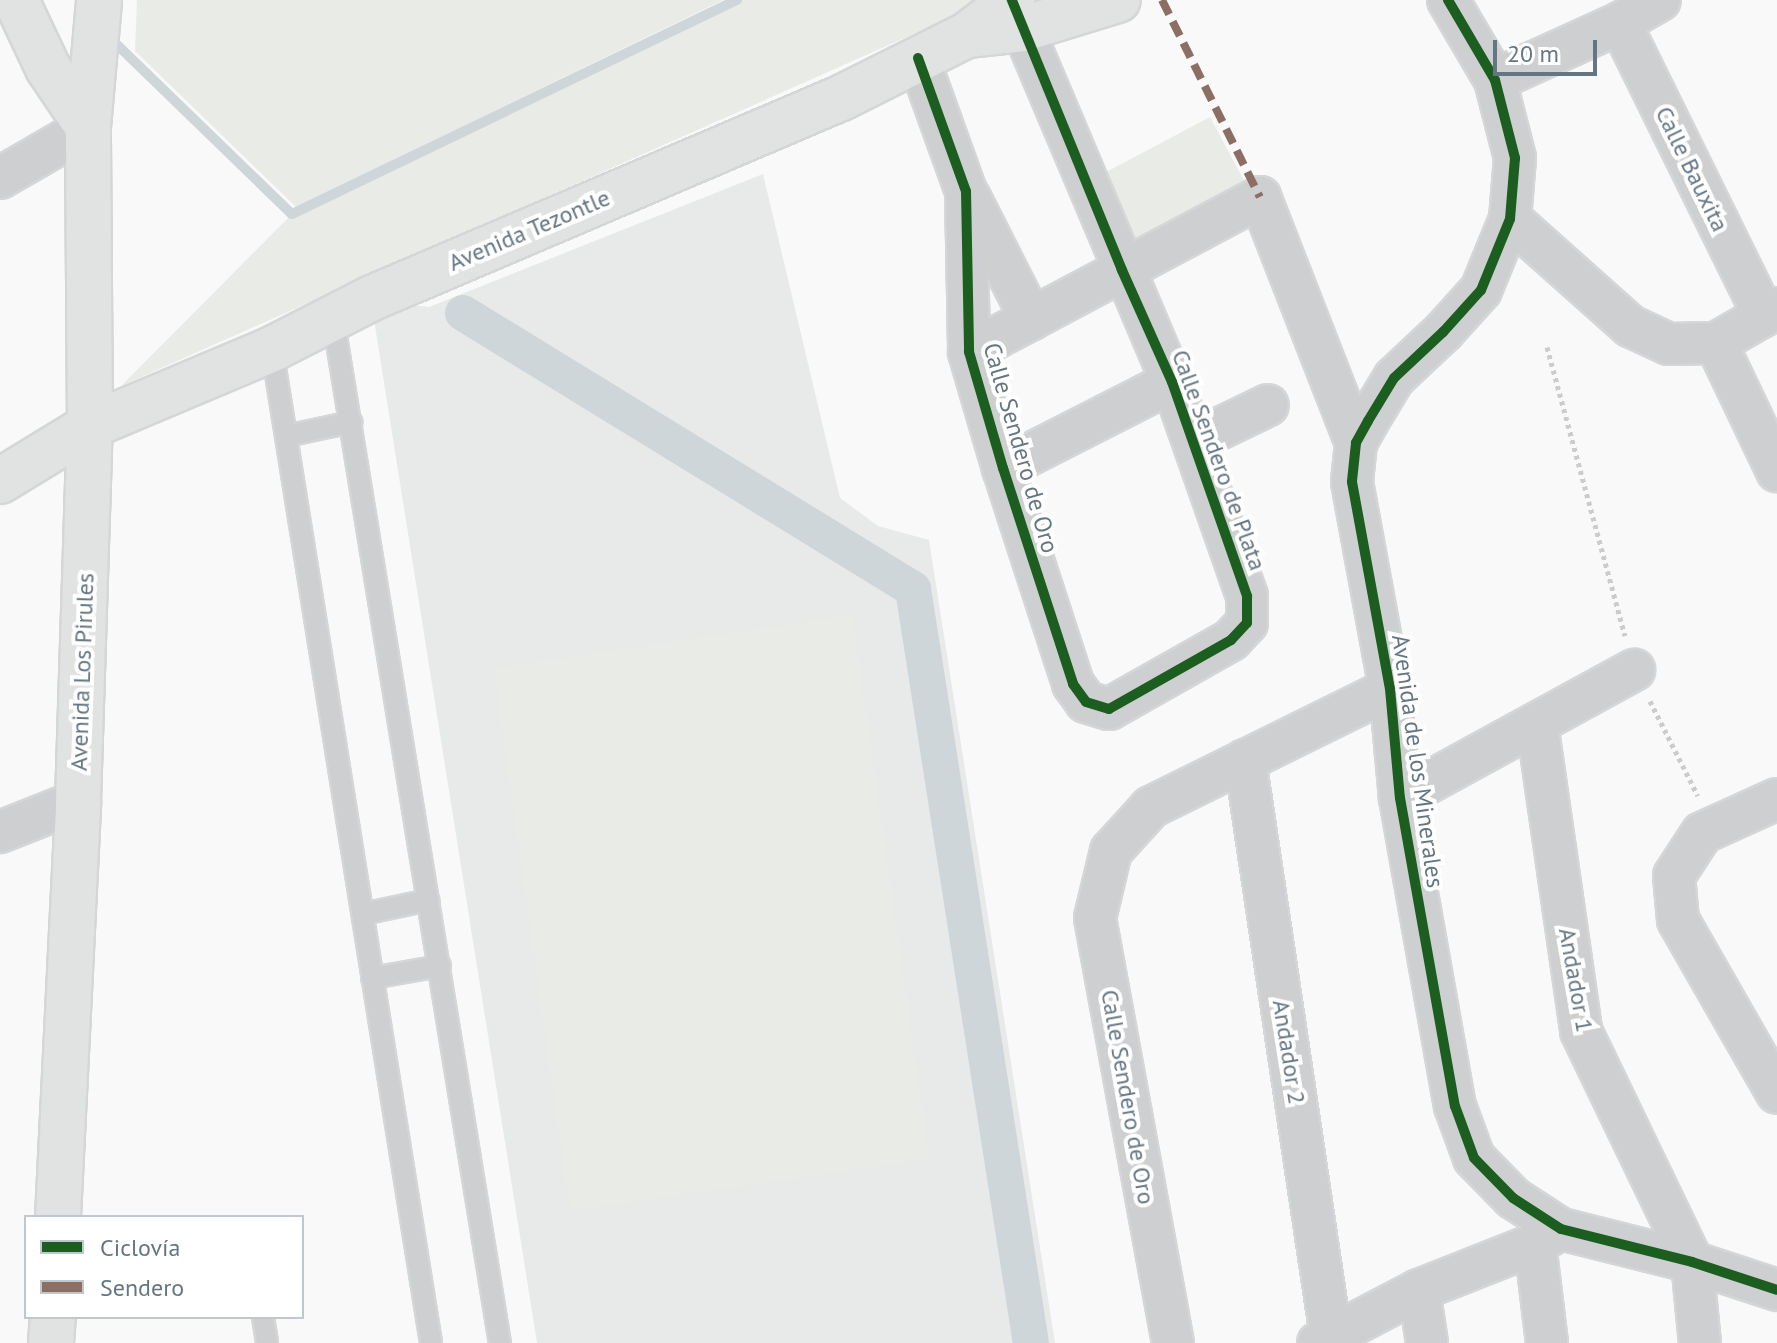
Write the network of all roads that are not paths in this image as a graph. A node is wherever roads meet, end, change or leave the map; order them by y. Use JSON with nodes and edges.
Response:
{"nodes":[{"id":1,"x":16,"y":0,"type":"edge"},
{"id":2,"x":1118,"y":0,"type":"edge"},
{"id":3,"x":1448,"y":0,"type":"edge"},
{"id":4,"x":1660,"y":0,"type":"edge"},
{"id":5,"x":1015,"y":10,"type":"edge"},
{"id":6,"x":99,"y":18,"type":"edge"},
{"id":7,"x":1620,"y":23,"type":"junction"},
{"id":8,"x":918,"y":58,"type":"junction"},
{"id":9,"x":1495,"y":80,"type":"junction"},
{"id":10,"x":88,"y":127,"type":"junction"},
{"id":11,"x":0,"y":178,"type":"edge"},
{"id":12,"x":966,"y":191,"type":"junction"},
{"id":13,"x":1510,"y":219,"type":"junction"},
{"id":14,"x":1122,"y":270,"type":"junction"},
{"id":15,"x":1770,"y":312,"type":"edge"},
{"id":16,"x":333,"y":318,"type":"junction"},
{"id":17,"x":1031,"y":319,"type":"junction"},
{"id":18,"x":1716,"y":343,"type":"junction"},
{"id":19,"x":272,"y":349,"type":"junction"},
{"id":20,"x":969,"y":352,"type":"junction"},
{"id":21,"x":1172,"y":382,"type":"junction"},
{"id":22,"x":1268,"y":405,"type":"dead end"},
{"id":23,"x":352,"y":422,"type":"junction"},
{"id":24,"x":90,"y":426,"type":"junction"},
{"id":25,"x":286,"y":436,"type":"junction"},
{"id":26,"x":1194,"y":441,"type":"junction"},
{"id":27,"x":1356,"y":443,"type":"junction"},
{"id":28,"x":1003,"y":468,"type":"junction"},
{"id":29,"x":1777,"y":471,"type":"edge"},
{"id":30,"x":0,"y":481,"type":"edge"},
{"id":31,"x":1634,"y":670,"type":"road end"},
{"id":32,"x":1390,"y":689,"type":"junction"},
{"id":33,"x":1086,"y":702,"type":"joint"},
{"id":34,"x":1537,"y":724,"type":"junction"},
{"id":35,"x":1245,"y":760,"type":"junction"},
{"id":36,"x":1400,"y":798,"type":"junction"},
{"id":37,"x":1777,"y":799,"type":"edge"},
{"id":38,"x":78,"y":801,"type":"junction"},
{"id":39,"x":0,"y":832,"type":"edge"},
{"id":40,"x":429,"y":900,"type":"junction"},
{"id":41,"x":363,"y":914,"type":"junction"},
{"id":42,"x":440,"y":966,"type":"junction"},
{"id":43,"x":372,"y":978,"type":"junction"},
{"id":44,"x":1777,"y":1093,"type":"edge"},
{"id":45,"x":58,"y":1215,"type":"edge"},
{"id":46,"x":1548,"y":1236,"type":"junction"},
{"id":47,"x":1692,"y":1262,"type":"junction"},
{"id":48,"x":1419,"y":1290,"type":"junction"},
{"id":49,"x":1777,"y":1290,"type":"edge"},
{"id":50,"x":53,"y":1319,"type":"edge"},
{"id":51,"x":263,"y":1319,"type":"edge"},
{"id":52,"x":1327,"y":1341,"type":"edge"},
{"id":53,"x":51,"y":1343,"type":"edge"},
{"id":54,"x":267,"y":1343,"type":"edge"},
{"id":55,"x":431,"y":1343,"type":"edge"},
{"id":56,"x":500,"y":1343,"type":"edge"},
{"id":57,"x":1173,"y":1343,"type":"edge"},
{"id":58,"x":1427,"y":1343,"type":"edge"},
{"id":59,"x":1547,"y":1343,"type":"edge"},
{"id":60,"x":1700,"y":1343,"type":"edge"}],
"edges":[{"from":1,"to":10,"type":"street"},
{"from":2,"to":5,"type":"street","name":"Avenida Tezontle"},
{"from":3,"to":9,"type":"street","name":"Avenida de los Minerales"},
{"from":4,"to":7,"type":"street"},
{"from":5,"to":8,"type":"street","name":"Avenida Tezontle"},
{"from":5,"to":14,"type":"street","name":"Calle Sendero de Plata"},
{"from":6,"to":10,"type":"street","name":"Avenida Los Pirules"},
{"from":7,"to":9,"type":"street"},
{"from":7,"to":15,"type":"street","name":"Calle Bauxita"},
{"from":8,"to":12,"type":"street","name":"Calle Sendero de Oro"},
{"from":8,"to":16,"type":"street","name":"Avenida Tezontle"},
{"from":9,"to":13,"type":"street","name":"Avenida de los Minerales"},
{"from":10,"to":11,"type":"street"},
{"from":10,"to":24,"type":"street","name":"Avenida Los Pirules"},
{"from":12,"to":17,"type":"street"},
{"from":12,"to":20,"type":"street","name":"Calle Sendero de Oro"},
{"from":13,"to":18,"type":"street"},
{"from":13,"to":27,"type":"street","name":"Avenida de los Minerales"},
{"from":14,"to":17,"type":"street"},
{"from":14,"to":21,"type":"street","name":"Calle Sendero de Plata"},
{"from":14,"to":27,"type":"street"},
{"from":15,"to":18,"type":"street"},
{"from":16,"to":19,"type":"street","name":"Avenida Tezontle"},
{"from":16,"to":23,"type":"lane"},
{"from":17,"to":20,"type":"street"},
{"from":18,"to":29,"type":"street"},
{"from":19,"to":24,"type":"street","name":"Avenida Tezontle"},
{"from":19,"to":25,"type":"lane"},
{"from":20,"to":28,"type":"street","name":"Calle Sendero de Oro"},
{"from":21,"to":26,"type":"street","name":"Calle Sendero de Plata"},
{"from":21,"to":28,"type":"street"},
{"from":22,"to":26,"type":"street"},
{"from":23,"to":25,"type":"lane"},
{"from":23,"to":40,"type":"lane"},
{"from":24,"to":30,"type":"street","name":"Avenida Tezontle"},
{"from":24,"to":38,"type":"street","name":"Avenida Los Pirules"},
{"from":25,"to":41,"type":"lane"},
{"from":26,"to":33,"type":"street","name":"Calle Sendero de Plata"},
{"from":27,"to":32,"type":"street","name":"Avenida de los Minerales"},
{"from":28,"to":33,"type":"street","name":"Calle Sendero de Oro"},
{"from":31,"to":34,"type":"street"},
{"from":32,"to":35,"type":"street"},
{"from":32,"to":36,"type":"street","name":"Avenida de los Minerales"},
{"from":34,"to":36,"type":"street"},
{"from":34,"to":47,"type":"street","name":"Andador 1"},
{"from":35,"to":52,"type":"street","name":"Andador 2"},
{"from":35,"to":57,"type":"street","name":"Calle Sendero de Oro"},
{"from":36,"to":46,"type":"street","name":"Avenida de los Minerales"},
{"from":37,"to":44,"type":"street"},
{"from":38,"to":39,"type":"street"},
{"from":38,"to":45,"type":"street","name":"Avenida Los Pirules"},
{"from":40,"to":41,"type":"lane"},
{"from":40,"to":42,"type":"lane"},
{"from":41,"to":43,"type":"lane"},
{"from":42,"to":43,"type":"lane"},
{"from":42,"to":56,"type":"lane"},
{"from":43,"to":55,"type":"lane"},
{"from":46,"to":47,"type":"street","name":"Avenida de los Minerales"},
{"from":46,"to":48,"type":"street"},
{"from":46,"to":59,"type":"street"},
{"from":47,"to":49,"type":"street","name":"Avenida de los Minerales"},
{"from":47,"to":60,"type":"street"},
{"from":48,"to":52,"type":"street"},
{"from":48,"to":58,"type":"street"},
{"from":50,"to":53,"type":"street"},
{"from":51,"to":54,"type":"lane"}]}
